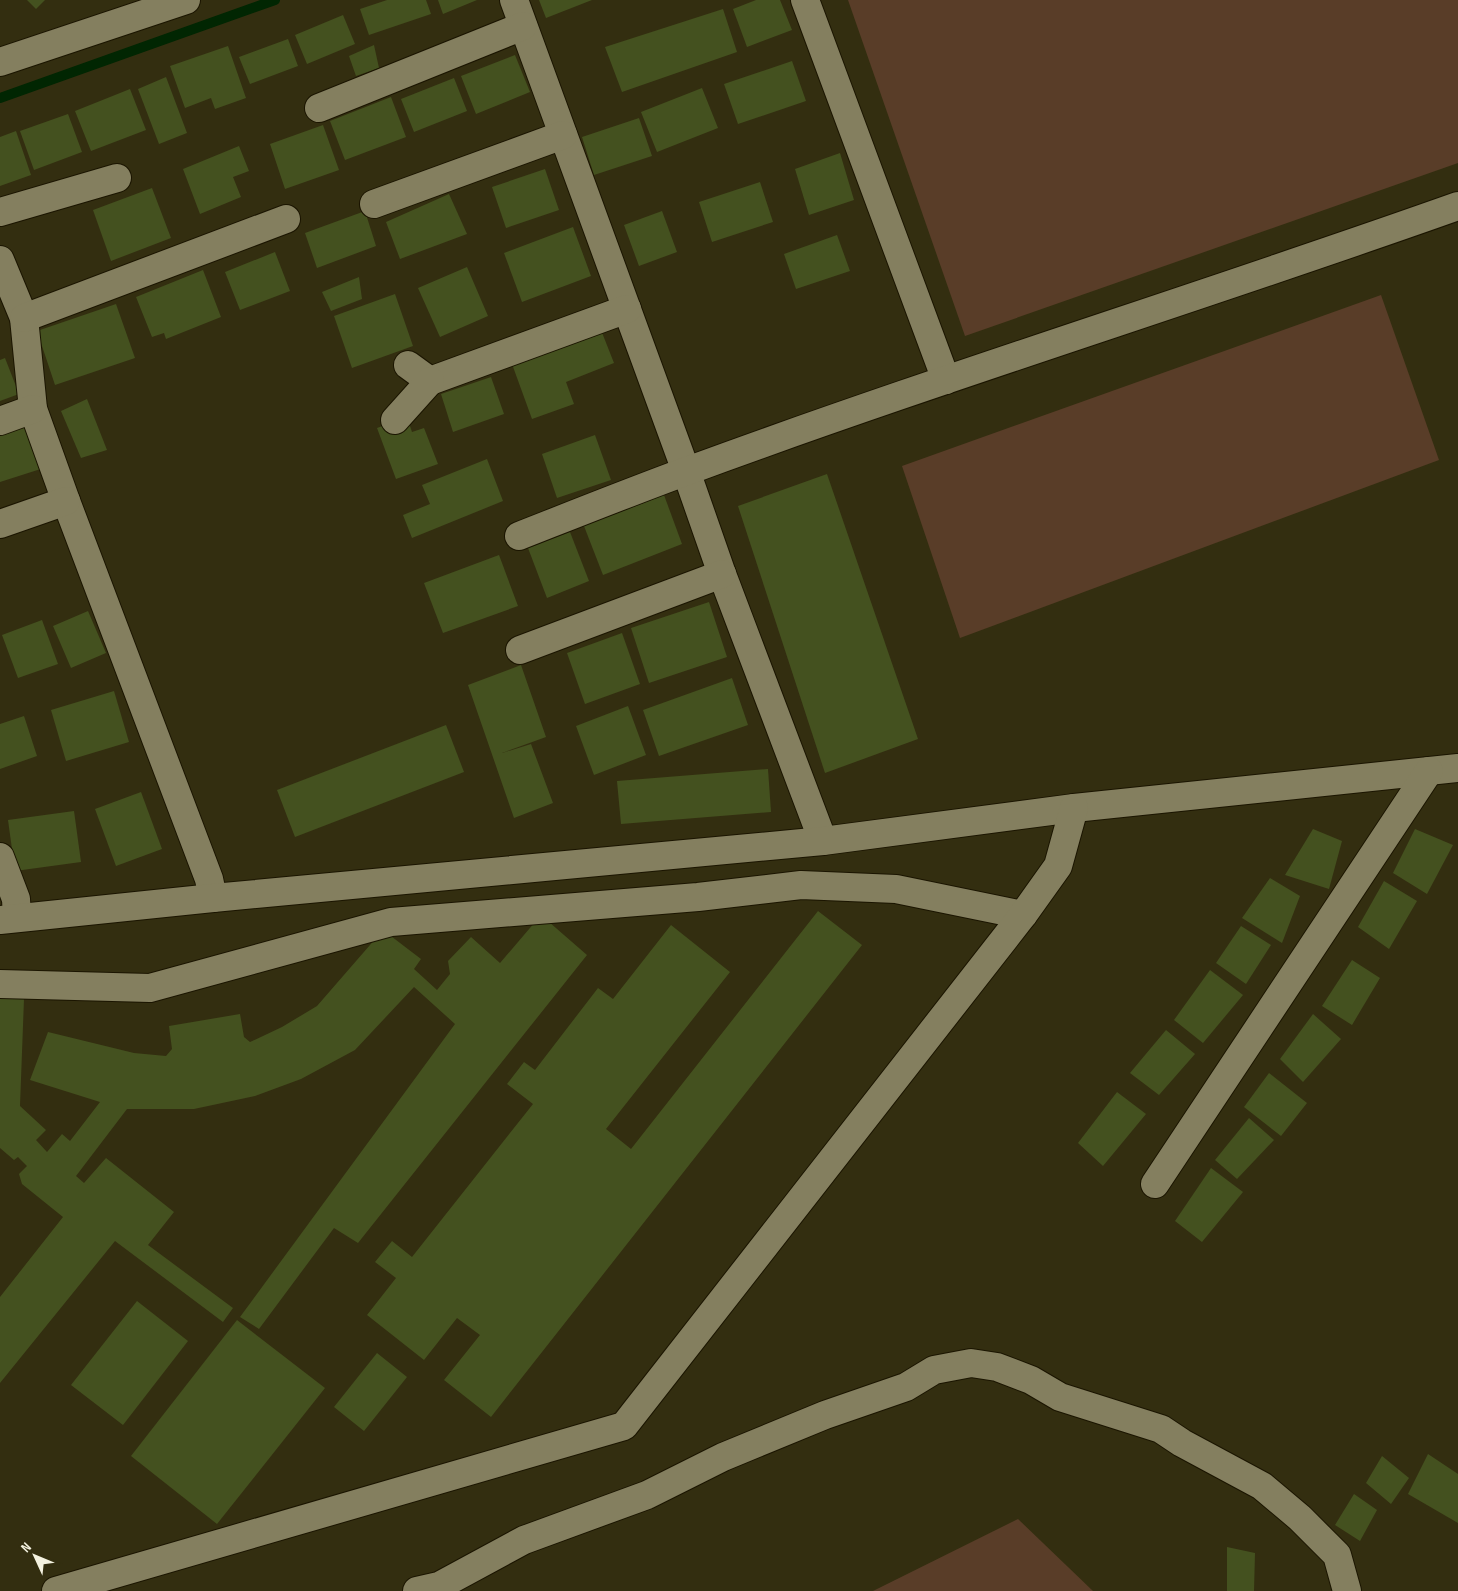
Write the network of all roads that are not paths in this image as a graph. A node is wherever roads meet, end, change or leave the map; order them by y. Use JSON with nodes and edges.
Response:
{"nodes":[{"id":1,"x":514,"y":0,"type":"edge"},
{"id":2,"x":805,"y":0,"type":"edge"},
{"id":3,"x":173,"y":1,"type":"edge"},
{"id":4,"x":523,"y":26,"type":"junction"},
{"id":5,"x":0,"y":62,"type":"edge"},
{"id":6,"x":319,"y":108,"type":"dead end"},
{"id":7,"x":563,"y":135,"type":"junction"},
{"id":8,"x":117,"y":178,"type":"dead end"},
{"id":9,"x":374,"y":204,"type":"dead end"},
{"id":10,"x":1458,"y":206,"type":"edge"},
{"id":11,"x":0,"y":212,"type":"edge"},
{"id":12,"x":286,"y":219,"type":"dead end"},
{"id":13,"x":0,"y":260,"type":"edge"},
{"id":14,"x":627,"y":309,"type":"junction"},
{"id":15,"x":24,"y":318,"type":"junction"},
{"id":16,"x":408,"y":365,"type":"dead end"},
{"id":17,"x":946,"y":380,"type":"junction"},
{"id":18,"x":430,"y":382,"type":"junction"},
{"id":19,"x":33,"y":409,"type":"junction"},
{"id":20,"x":395,"y":420,"type":"dead end"},
{"id":21,"x":0,"y":422,"type":"edge"},
{"id":22,"x":686,"y":471,"type":"junction"},
{"id":23,"x":66,"y":501,"type":"junction"},
{"id":24,"x":0,"y":524,"type":"edge"},
{"id":25,"x":519,"y":536,"type":"dead end"},
{"id":26,"x":722,"y":574,"type":"junction"},
{"id":27,"x":520,"y":650,"type":"dead end"},
{"id":28,"x":1458,"y":768,"type":"edge"},
{"id":29,"x":1429,"y":771,"type":"junction"},
{"id":30,"x":1074,"y":808,"type":"junction"},
{"id":31,"x":823,"y":841,"type":"junction"},
{"id":32,"x":0,"y":857,"type":"edge"},
{"id":33,"x":213,"y":898,"type":"junction"},
{"id":34,"x":1022,"y":915,"type":"junction"},
{"id":35,"x":8,"y":919,"type":"edge"},
{"id":36,"x":0,"y":984,"type":"edge"},
{"id":37,"x":1155,"y":1184,"type":"dead end"},
{"id":38,"x":56,"y":1591,"type":"edge"},
{"id":39,"x":417,"y":1591,"type":"edge"},
{"id":40,"x":1347,"y":1591,"type":"edge"}],
"edges":[{"from":1,"to":4,"type":"street"},
{"from":2,"to":17,"type":"street"},
{"from":3,"to":5,"type":"street"},
{"from":4,"to":6,"type":"street"},
{"from":4,"to":7,"type":"street"},
{"from":7,"to":9,"type":"street"},
{"from":7,"to":14,"type":"street"},
{"from":8,"to":11,"type":"street"},
{"from":10,"to":17,"type":"street"},
{"from":12,"to":15,"type":"street"},
{"from":13,"to":15,"type":"street"},
{"from":14,"to":18,"type":"street"},
{"from":14,"to":22,"type":"street"},
{"from":15,"to":19,"type":"street"},
{"from":16,"to":18,"type":"street"},
{"from":17,"to":22,"type":"street"},
{"from":18,"to":20,"type":"street"},
{"from":19,"to":21,"type":"street"},
{"from":19,"to":23,"type":"street"},
{"from":22,"to":25,"type":"street"},
{"from":22,"to":26,"type":"street"},
{"from":23,"to":24,"type":"street"},
{"from":23,"to":33,"type":"street"},
{"from":26,"to":27,"type":"street"},
{"from":26,"to":31,"type":"street"},
{"from":28,"to":29,"type":"street"},
{"from":29,"to":30,"type":"street"},
{"from":29,"to":37,"type":"street"},
{"from":30,"to":31,"type":"street"},
{"from":30,"to":34,"type":"street"},
{"from":31,"to":33,"type":"street"},
{"from":32,"to":35,"type":"street"},
{"from":33,"to":35,"type":"street"},
{"from":34,"to":36,"type":"street"},
{"from":34,"to":38,"type":"street"},
{"from":39,"to":40,"type":"street"}]}
